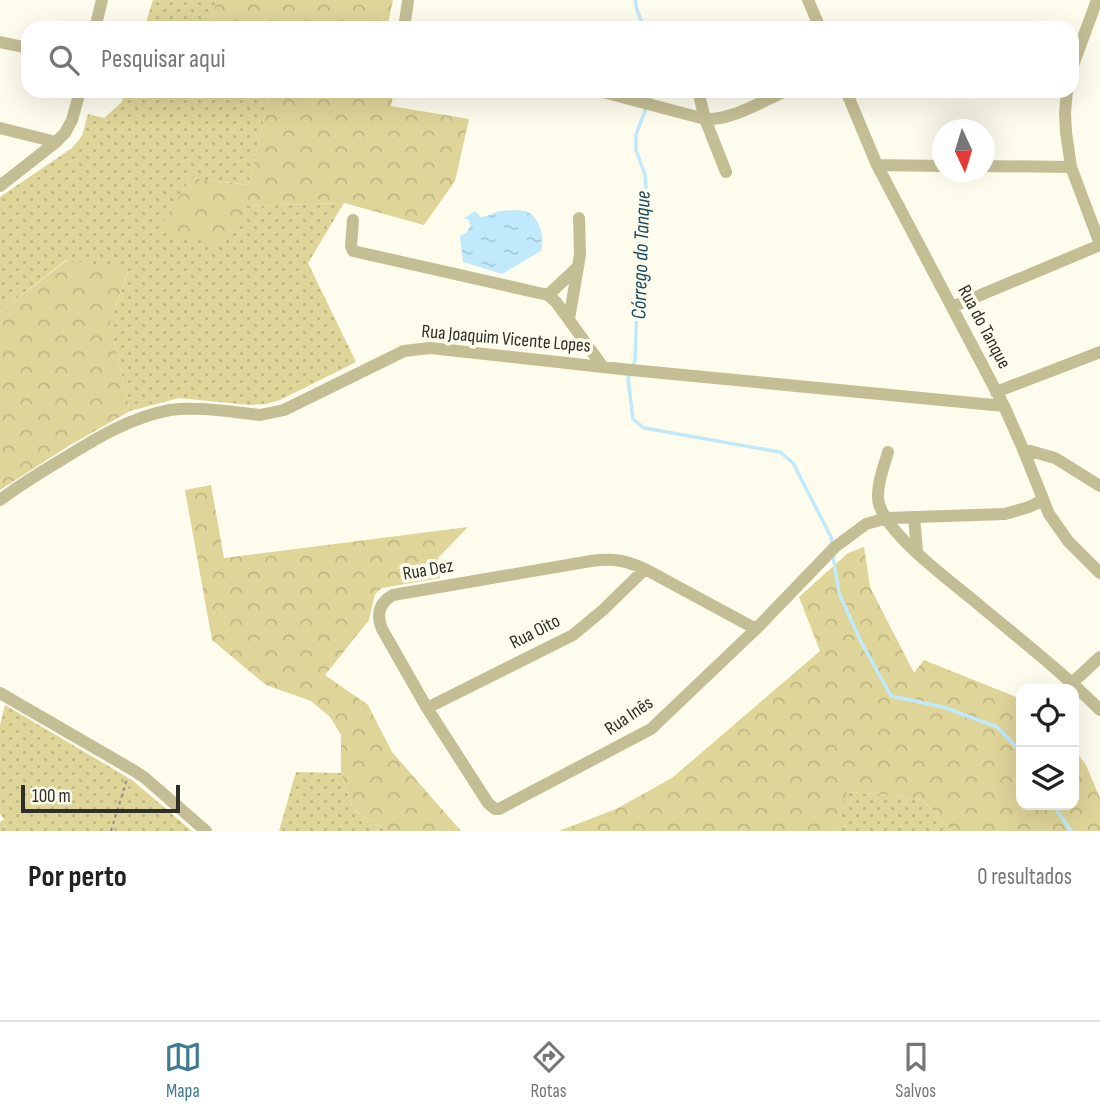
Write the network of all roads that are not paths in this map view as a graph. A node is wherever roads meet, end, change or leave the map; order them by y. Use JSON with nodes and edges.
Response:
{"nodes":[{"id":1,"x":102,"y":0,"type":"edge"},
{"id":2,"x":808,"y":0,"type":"edge"},
{"id":3,"x":1097,"y":0,"type":"edge"},
{"id":4,"x":408,"y":1,"type":"edge"},
{"id":5,"x":97,"y":21,"type":"edge"},
{"id":6,"x":405,"y":21,"type":"edge"},
{"id":7,"x":817,"y":21,"type":"edge"},
{"id":8,"x":0,"y":42,"type":"edge"},
{"id":9,"x":21,"y":46,"type":"edge"},
{"id":10,"x":1079,"y":49,"type":"edge"},
{"id":11,"x":78,"y":98,"type":"edge"},
{"id":12,"x":628,"y":98,"type":"edge"},
{"id":13,"x":700,"y":98,"type":"edge"},
{"id":14,"x":770,"y":98,"type":"edge"},
{"id":15,"x":849,"y":98,"type":"edge"},
{"id":16,"x":1066,"y":98,"type":"edge"},
{"id":17,"x":705,"y":118,"type":"junction"},
{"id":18,"x":0,"y":128,"type":"edge"},
{"id":19,"x":56,"y":142,"type":"junction"},
{"id":20,"x":877,"y":165,"type":"junction"},
{"id":21,"x":932,"y":166,"type":"edge"},
{"id":22,"x":995,"y":166,"type":"edge"},
{"id":23,"x":1071,"y":167,"type":"junction"},
{"id":24,"x":726,"y":172,"type":"dead end"},
{"id":25,"x":0,"y":186,"type":"edge"},
{"id":26,"x":579,"y":218,"type":"dead end"},
{"id":27,"x":353,"y":220,"type":"dead end"},
{"id":28,"x":1100,"y":244,"type":"edge"},
{"id":29,"x":578,"y":267,"type":"junction"},
{"id":30,"x":548,"y":295,"type":"junction"},
{"id":31,"x":952,"y":307,"type":"junction"},
{"id":32,"x":569,"y":319,"type":"junction"},
{"id":33,"x":1100,"y":352,"type":"edge"},
{"id":34,"x":603,"y":367,"type":"junction"},
{"id":35,"x":996,"y":392,"type":"junction"},
{"id":36,"x":1004,"y":406,"type":"junction"},
{"id":37,"x":1023,"y":449,"type":"junction"},
{"id":38,"x":888,"y":452,"type":"dead end"},
{"id":39,"x":1100,"y":486,"type":"edge"},
{"id":40,"x":0,"y":500,"type":"edge"},
{"id":41,"x":1043,"y":500,"type":"junction"},
{"id":42,"x":914,"y":517,"type":"junction"},
{"id":43,"x":887,"y":518,"type":"junction"},
{"id":44,"x":916,"y":551,"type":"junction"},
{"id":45,"x":645,"y":569,"type":"junction"},
{"id":46,"x":1100,"y":573,"type":"edge"},
{"id":47,"x":756,"y":629,"type":"junction"},
{"id":48,"x":1100,"y":657,"type":"edge"},
{"id":49,"x":1071,"y":684,"type":"joint"},
{"id":50,"x":1079,"y":691,"type":"edge"},
{"id":51,"x":0,"y":694,"type":"edge"},
{"id":52,"x":427,"y":708,"type":"junction"},
{"id":53,"x":1100,"y":710,"type":"edge"},
{"id":54,"x":504,"y":808,"type":"joint"},
{"id":55,"x":206,"y":831,"type":"edge"}],
"edges":[{"from":1,"to":5,"type":"street"},
{"from":2,"to":7,"type":"street"},
{"from":3,"to":10,"type":"street"},
{"from":4,"to":6,"type":"street"},
{"from":8,"to":9,"type":"street"},
{"from":11,"to":19,"type":"street"},
{"from":12,"to":17,"type":"street"},
{"from":13,"to":17,"type":"street"},
{"from":14,"to":17,"type":"street"},
{"from":15,"to":20,"type":"street","name":"Rua do Tanque"},
{"from":16,"to":23,"type":"street"},
{"from":17,"to":24,"type":"street"},
{"from":18,"to":19,"type":"street"},
{"from":19,"to":25,"type":"street"},
{"from":20,"to":21,"type":"street"},
{"from":20,"to":31,"type":"street","name":"Rua do Tanque"},
{"from":22,"to":23,"type":"street"},
{"from":23,"to":28,"type":"street"},
{"from":26,"to":29,"type":"street"},
{"from":27,"to":30,"type":"street"},
{"from":28,"to":31,"type":"street"},
{"from":29,"to":30,"type":"street"},
{"from":29,"to":32,"type":"street"},
{"from":30,"to":32,"type":"street"},
{"from":31,"to":35,"type":"street","name":"Rua do Tanque"},
{"from":32,"to":34,"type":"street"},
{"from":33,"to":35,"type":"street"},
{"from":34,"to":36,"type":"street","name":"Rua Joaquim Vicente Lopes"},
{"from":34,"to":40,"type":"street","name":"Rua Joaquim Vicente Lopes"},
{"from":35,"to":36,"type":"street","name":"Rua do Tanque"},
{"from":36,"to":37,"type":"street","name":"Rua do Tanque"},
{"from":37,"to":39,"type":"street"},
{"from":37,"to":41,"type":"street","name":"Rua do Tanque"},
{"from":38,"to":43,"type":"street"},
{"from":41,"to":42,"type":"street"},
{"from":41,"to":46,"type":"street","name":"Rua do Tanque"},
{"from":42,"to":43,"type":"street"},
{"from":42,"to":44,"type":"street"},
{"from":43,"to":44,"type":"street"},
{"from":43,"to":47,"type":"street","name":"Rua Inês"},
{"from":44,"to":49,"type":"street"},
{"from":45,"to":47,"type":"street"},
{"from":45,"to":52,"type":"street","name":"Rua Oito"},
{"from":45,"to":52,"type":"street","name":"Rua Dez"},
{"from":47,"to":54,"type":"street","name":"Rua Inês"},
{"from":48,"to":49,"type":"street"},
{"from":50,"to":53,"type":"street"},
{"from":51,"to":55,"type":"street"},
{"from":52,"to":54,"type":"street","name":"Rua Dez"}]}
